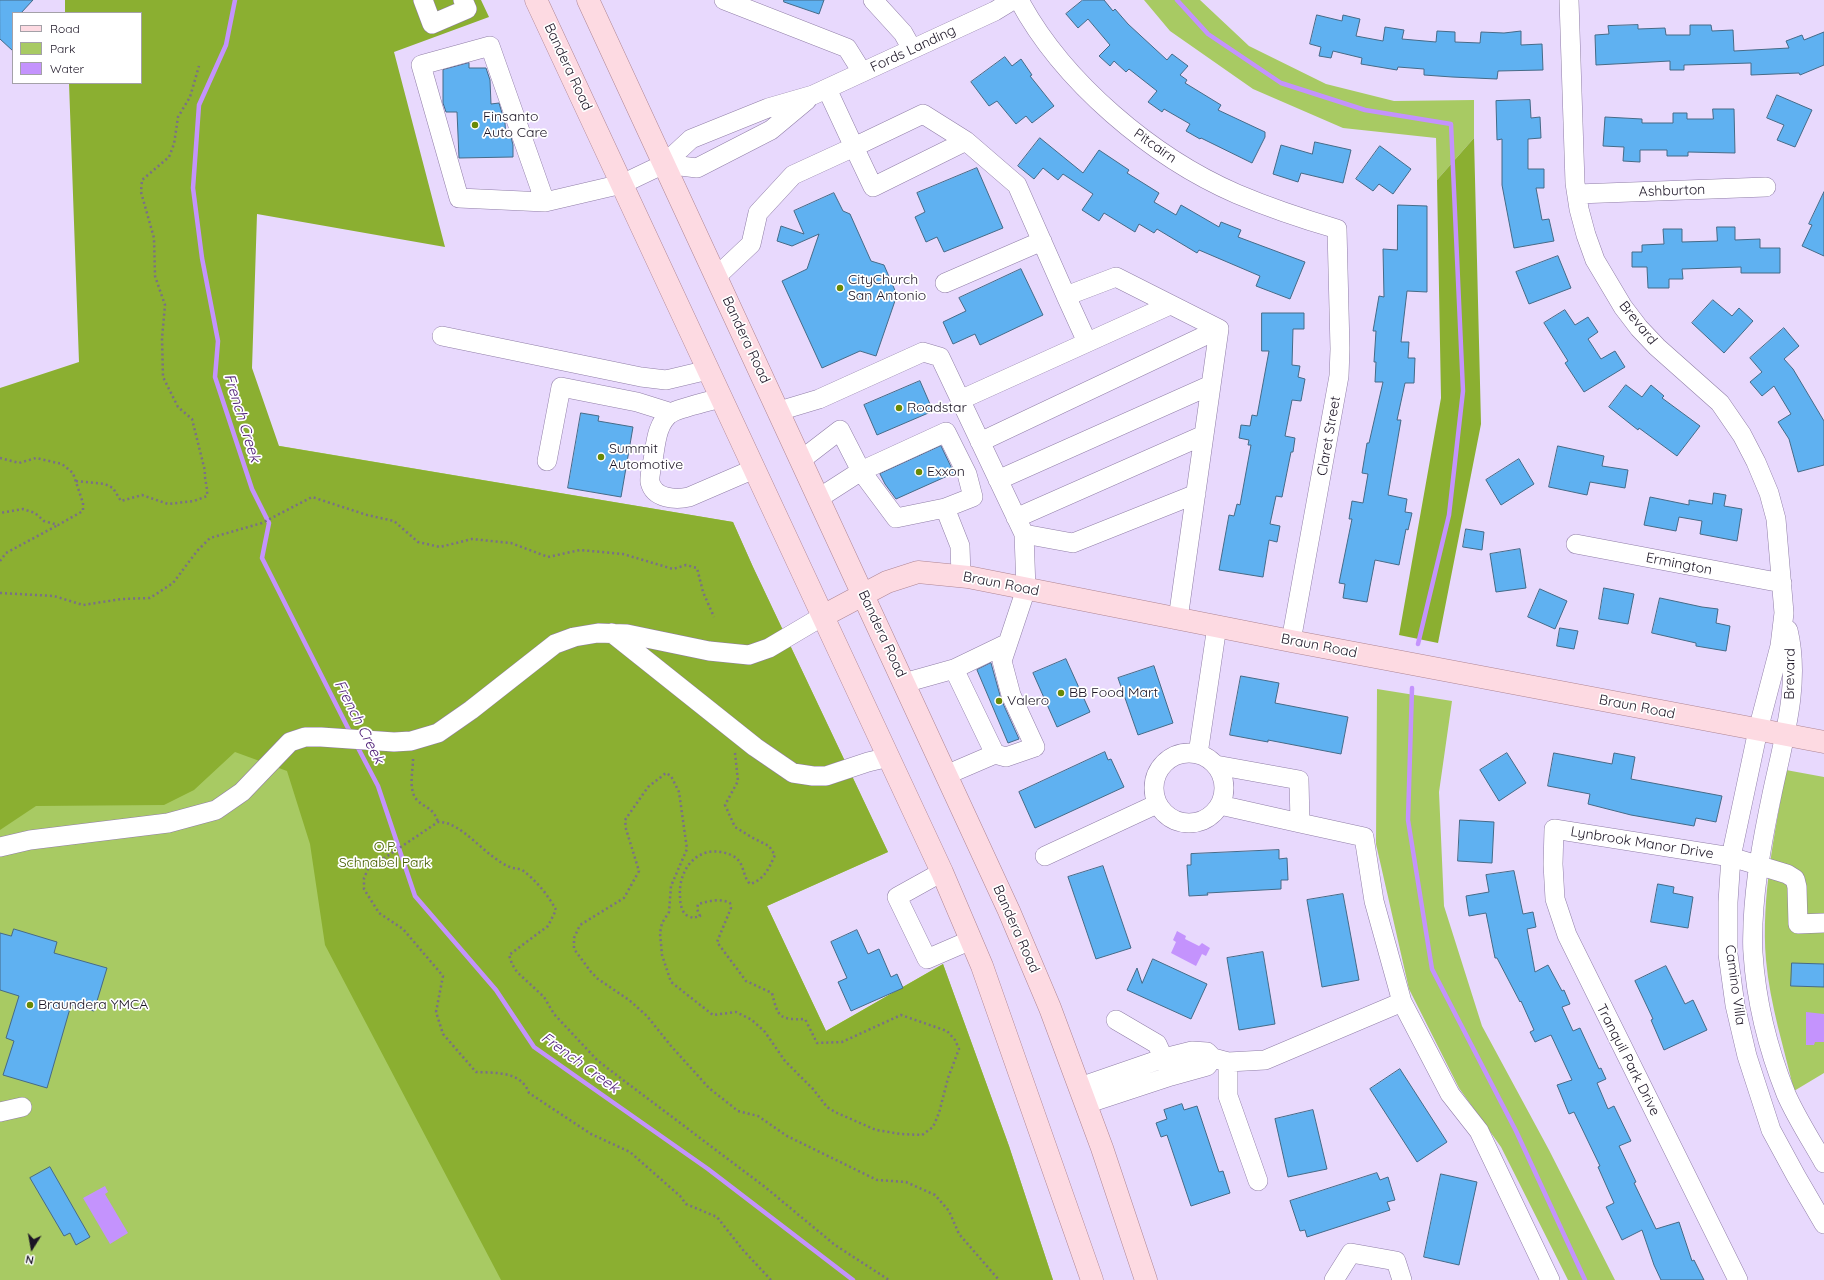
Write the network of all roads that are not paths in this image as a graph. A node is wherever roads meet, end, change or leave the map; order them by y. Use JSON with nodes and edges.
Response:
{"nodes":[{"id":1,"x":423,"y":0,"type":"edge"},
{"id":2,"x":463,"y":0,"type":"edge"},
{"id":3,"x":536,"y":0,"type":"edge"},
{"id":4,"x":588,"y":0,"type":"edge"},
{"id":5,"x":724,"y":0,"type":"edge"},
{"id":6,"x":873,"y":0,"type":"edge"},
{"id":7,"x":1013,"y":0,"type":"edge"},
{"id":8,"x":1019,"y":0,"type":"edge"},
{"id":9,"x":1569,"y":0,"type":"edge"},
{"id":10,"x":912,"y":49,"type":"junction"},
{"id":11,"x":862,"y":72,"type":"junction"},
{"id":12,"x":820,"y":92,"type":"junction"},
{"id":13,"x":966,"y":141,"type":"junction"},
{"id":14,"x":854,"y":147,"type":"junction"},
{"id":15,"x":664,"y":164,"type":"junction"},
{"id":16,"x":622,"y":184,"type":"junction"},
{"id":17,"x":1766,"y":187,"type":"dead end"},
{"id":18,"x":1577,"y":194,"type":"junction"},
{"id":19,"x":545,"y":202,"type":"junction"},
{"id":20,"x":1337,"y":229,"type":"joint"},
{"id":21,"x":1042,"y":241,"type":"junction"},
{"id":22,"x":716,"y":277,"type":"junction"},
{"id":23,"x":945,"y":283,"type":"dead end"},
{"id":24,"x":1066,"y":296,"type":"junction"},
{"id":25,"x":1170,"y":305,"type":"junction"},
{"id":26,"x":1219,"y":329,"type":"junction"},
{"id":27,"x":442,"y":336,"type":"dead end"},
{"id":28,"x":1087,"y":342,"type":"junction"},
{"id":29,"x":708,"y":370,"type":"junction"},
{"id":30,"x":1211,"y":385,"type":"junction"},
{"id":31,"x":721,"y":398,"type":"junction"},
{"id":32,"x":960,"y":400,"type":"junction"},
{"id":33,"x":779,"y":411,"type":"junction"},
{"id":34,"x":672,"y":413,"type":"junction"},
{"id":35,"x":1204,"y":435,"type":"junction"},
{"id":36,"x":980,"y":442,"type":"junction"},
{"id":37,"x":801,"y":460,"type":"junction"},
{"id":38,"x":546,"y":461,"type":"dead end"},
{"id":39,"x":754,"y":469,"type":"junction"},
{"id":40,"x":861,"y":471,"type":"junction"},
{"id":41,"x":998,"y":480,"type":"junction"},
{"id":42,"x":1196,"y":494,"type":"junction"},
{"id":43,"x":819,"y":498,"type":"junction"},
{"id":44,"x":945,"y":508,"type":"junction"},
{"id":45,"x":1020,"y":526,"type":"junction"},
{"id":46,"x":1576,"y":544,"type":"dead end"},
{"id":47,"x":961,"y":576,"type":"junction"},
{"id":48,"x":1782,"y":583,"type":"junction"},
{"id":49,"x":1026,"y":589,"type":"junction"},
{"id":50,"x":864,"y":594,"type":"junction"},
{"id":51,"x":1784,"y":613,"type":"junction"},
{"id":52,"x":822,"y":616,"type":"junction"},
{"id":53,"x":1178,"y":619,"type":"junction"},
{"id":54,"x":1217,"y":626,"type":"junction"},
{"id":55,"x":612,"y":634,"type":"junction"},
{"id":56,"x":1291,"y":641,"type":"junction"},
{"id":57,"x":1008,"y":643,"type":"junction"},
{"id":58,"x":954,"y":669,"type":"junction"},
{"id":59,"x":904,"y":683,"type":"junction"},
{"id":60,"x":1758,"y":730,"type":"junction"},
{"id":61,"x":1785,"y":734,"type":"junction"},
{"id":62,"x":1824,"y":742,"type":"edge"},
{"id":63,"x":995,"y":754,"type":"junction"},
{"id":64,"x":1198,"y":754,"type":"junction"},
{"id":65,"x":889,"y":757,"type":"junction"},
{"id":66,"x":1216,"y":765,"type":"junction"},
{"id":67,"x":946,"y":775,"type":"junction"},
{"id":68,"x":1157,"y":804,"type":"junction"},
{"id":69,"x":1220,"y":804,"type":"junction"},
{"id":70,"x":1300,"y":823,"type":"junction"},
{"id":71,"x":1554,"y":830,"type":"joint"},
{"id":72,"x":0,"y":847,"type":"edge"},
{"id":73,"x":1045,"y":856,"type":"dead end"},
{"id":74,"x":1731,"y":857,"type":"junction"},
{"id":75,"x":1758,"y":866,"type":"junction"},
{"id":76,"x":942,"y":872,"type":"junction"},
{"id":77,"x":1824,"y":923,"type":"edge"},
{"id":78,"x":971,"y":940,"type":"junction"},
{"id":79,"x":1402,"y":1002,"type":"junction"},
{"id":80,"x":1116,"y":1020,"type":"dead end"},
{"id":81,"x":1164,"y":1058,"type":"junction"},
{"id":82,"x":1221,"y":1060,"type":"junction"},
{"id":83,"x":1171,"y":1076,"type":"junction"},
{"id":84,"x":1083,"y":1096,"type":"junction"},
{"id":85,"x":22,"y":1107,"type":"dead end"},
{"id":86,"x":0,"y":1112,"type":"edge"},
{"id":87,"x":1824,"y":1163,"type":"edge"},
{"id":88,"x":1258,"y":1181,"type":"dead end"},
{"id":89,"x":1823,"y":1219,"type":"edge"},
{"id":90,"x":1092,"y":1280,"type":"edge"},
{"id":91,"x":1146,"y":1280,"type":"edge"},
{"id":92,"x":1334,"y":1280,"type":"edge"},
{"id":93,"x":1402,"y":1280,"type":"edge"},
{"id":94,"x":1550,"y":1280,"type":"edge"},
{"id":95,"x":1738,"y":1280,"type":"edge"}],
"edges":[{"from":1,"to":2,"type":"street"},
{"from":3,"to":16,"type":"main road","name":"Bandera Road"},
{"from":4,"to":15,"type":"main road","name":"Bandera Road"},
{"from":5,"to":11,"type":"street"},
{"from":6,"to":10,"type":"street"},
{"from":7,"to":10,"type":"street","name":"Fords Landing"},
{"from":8,"to":20,"type":"street","name":"Pitcairn"},
{"from":9,"to":18,"type":"street","name":"Brevard"},
{"from":10,"to":11,"type":"street","name":"Fords Landing"},
{"from":11,"to":12,"type":"street","name":"Fords Landing"},
{"from":12,"to":14,"type":"street"},
{"from":12,"to":15,"type":"street","name":"Fords Landing"},
{"from":12,"to":15,"type":"street","name":"Fords Landing"},
{"from":13,"to":14,"type":"street"},
{"from":13,"to":14,"type":"street"},
{"from":13,"to":21,"type":"street"},
{"from":14,"to":22,"type":"street"},
{"from":15,"to":16,"type":"street","name":"Fords Landing"},
{"from":15,"to":22,"type":"main road","name":"Bandera Road"},
{"from":16,"to":19,"type":"street","name":"Fords Landing"},
{"from":16,"to":29,"type":"main road","name":"Bandera Road"},
{"from":17,"to":18,"type":"street","name":"Ashburton"},
{"from":18,"to":48,"type":"street","name":"Brevard"},
{"from":19,"to":19,"type":"street","name":"Fords Landing"},
{"from":20,"to":56,"type":"street","name":"Claret Street"},
{"from":21,"to":23,"type":"street"},
{"from":21,"to":24,"type":"street"},
{"from":22,"to":33,"type":"main road","name":"Bandera Road"},
{"from":24,"to":25,"type":"street"},
{"from":24,"to":28,"type":"street"},
{"from":25,"to":26,"type":"street"},
{"from":25,"to":28,"type":"street"},
{"from":26,"to":30,"type":"street"},
{"from":26,"to":36,"type":"street"},
{"from":27,"to":29,"type":"street"},
{"from":28,"to":32,"type":"street"},
{"from":29,"to":31,"type":"main road","name":"Bandera Road"},
{"from":30,"to":35,"type":"street"},
{"from":30,"to":41,"type":"street"},
{"from":31,"to":34,"type":"street"},
{"from":31,"to":39,"type":"main road","name":"Bandera Road"},
{"from":32,"to":33,"type":"street"},
{"from":32,"to":36,"type":"street"},
{"from":33,"to":37,"type":"main road","name":"Bandera Road"},
{"from":34,"to":38,"type":"street"},
{"from":34,"to":39,"type":"street"},
{"from":35,"to":42,"type":"street"},
{"from":35,"to":45,"type":"street"},
{"from":36,"to":41,"type":"street"},
{"from":37,"to":40,"type":"street"},
{"from":37,"to":43,"type":"main road","name":"Bandera Road"},
{"from":39,"to":52,"type":"main road","name":"Bandera Road"},
{"from":40,"to":43,"type":"street"},
{"from":40,"to":44,"type":"street"},
{"from":40,"to":44,"type":"street"},
{"from":41,"to":45,"type":"street"},
{"from":42,"to":45,"type":"street"},
{"from":42,"to":53,"type":"street"},
{"from":43,"to":50,"type":"main road","name":"Bandera Road"},
{"from":44,"to":47,"type":"street"},
{"from":45,"to":49,"type":"street"},
{"from":46,"to":48,"type":"street","name":"Ermington"},
{"from":47,"to":49,"type":"main road","name":"Braun Road"},
{"from":47,"to":50,"type":"main road","name":"Braun Road"},
{"from":48,"to":51,"type":"street","name":"Brevard"},
{"from":49,"to":53,"type":"main road","name":"Braun Road"},
{"from":49,"to":57,"type":"street"},
{"from":50,"to":52,"type":"main road","name":"Braun Road"},
{"from":50,"to":59,"type":"main road","name":"Bandera Road"},
{"from":51,"to":60,"type":"street","name":"Brevard"},
{"from":51,"to":61,"type":"street","name":"Brevard"},
{"from":52,"to":55,"type":"street"},
{"from":52,"to":65,"type":"main road","name":"Bandera Road"},
{"from":53,"to":54,"type":"main road","name":"Braun Road"},
{"from":54,"to":56,"type":"main road","name":"Braun Road"},
{"from":54,"to":64,"type":"street"},
{"from":55,"to":65,"type":"street"},
{"from":55,"to":72,"type":"street"},
{"from":56,"to":60,"type":"main road","name":"Braun Road"},
{"from":57,"to":58,"type":"street"},
{"from":57,"to":63,"type":"street"},
{"from":58,"to":59,"type":"street"},
{"from":58,"to":63,"type":"street"},
{"from":59,"to":67,"type":"main road","name":"Bandera Road"},
{"from":60,"to":61,"type":"main road","name":"Braun Road"},
{"from":60,"to":74,"type":"street","name":"Camino Villa"},
{"from":61,"to":62,"type":"main road","name":"Braun Road"},
{"from":61,"to":75,"type":"street","name":"Camino Villa"},
{"from":63,"to":67,"type":"street"},
{"from":64,"to":66,"type":"street"},
{"from":64,"to":68,"type":"street"},
{"from":65,"to":76,"type":"main road","name":"Bandera Road"},
{"from":66,"to":69,"type":"street"},
{"from":66,"to":70,"type":"street"},
{"from":67,"to":84,"type":"main road","name":"Bandera Road"},
{"from":68,"to":69,"type":"street"},
{"from":68,"to":73,"type":"street"},
{"from":69,"to":70,"type":"street"},
{"from":70,"to":79,"type":"street"},
{"from":71,"to":74,"type":"street","name":"Lynbrook Manor Drive"},
{"from":71,"to":95,"type":"street","name":"Tranquil Park Drive"},
{"from":74,"to":75,"type":"street","name":"Lynbrook Manor Drive"},
{"from":74,"to":89,"type":"street","name":"Camino Villa"},
{"from":75,"to":77,"type":"street","name":"Lynbrook Manor Drive"},
{"from":75,"to":87,"type":"street","name":"Camino Villa"},
{"from":76,"to":78,"type":"main road","name":"Bandera Road"},
{"from":76,"to":78,"type":"street"},
{"from":78,"to":90,"type":"main road","name":"Bandera Road"},
{"from":79,"to":82,"type":"street"},
{"from":79,"to":94,"type":"street"},
{"from":80,"to":81,"type":"street"},
{"from":81,"to":82,"type":"street"},
{"from":81,"to":83,"type":"street"},
{"from":81,"to":84,"type":"street"},
{"from":82,"to":83,"type":"street"},
{"from":82,"to":88,"type":"street"},
{"from":83,"to":84,"type":"street"},
{"from":84,"to":91,"type":"main road","name":"Bandera Road"},
{"from":85,"to":86,"type":"street"},
{"from":92,"to":93,"type":"street"}]}
